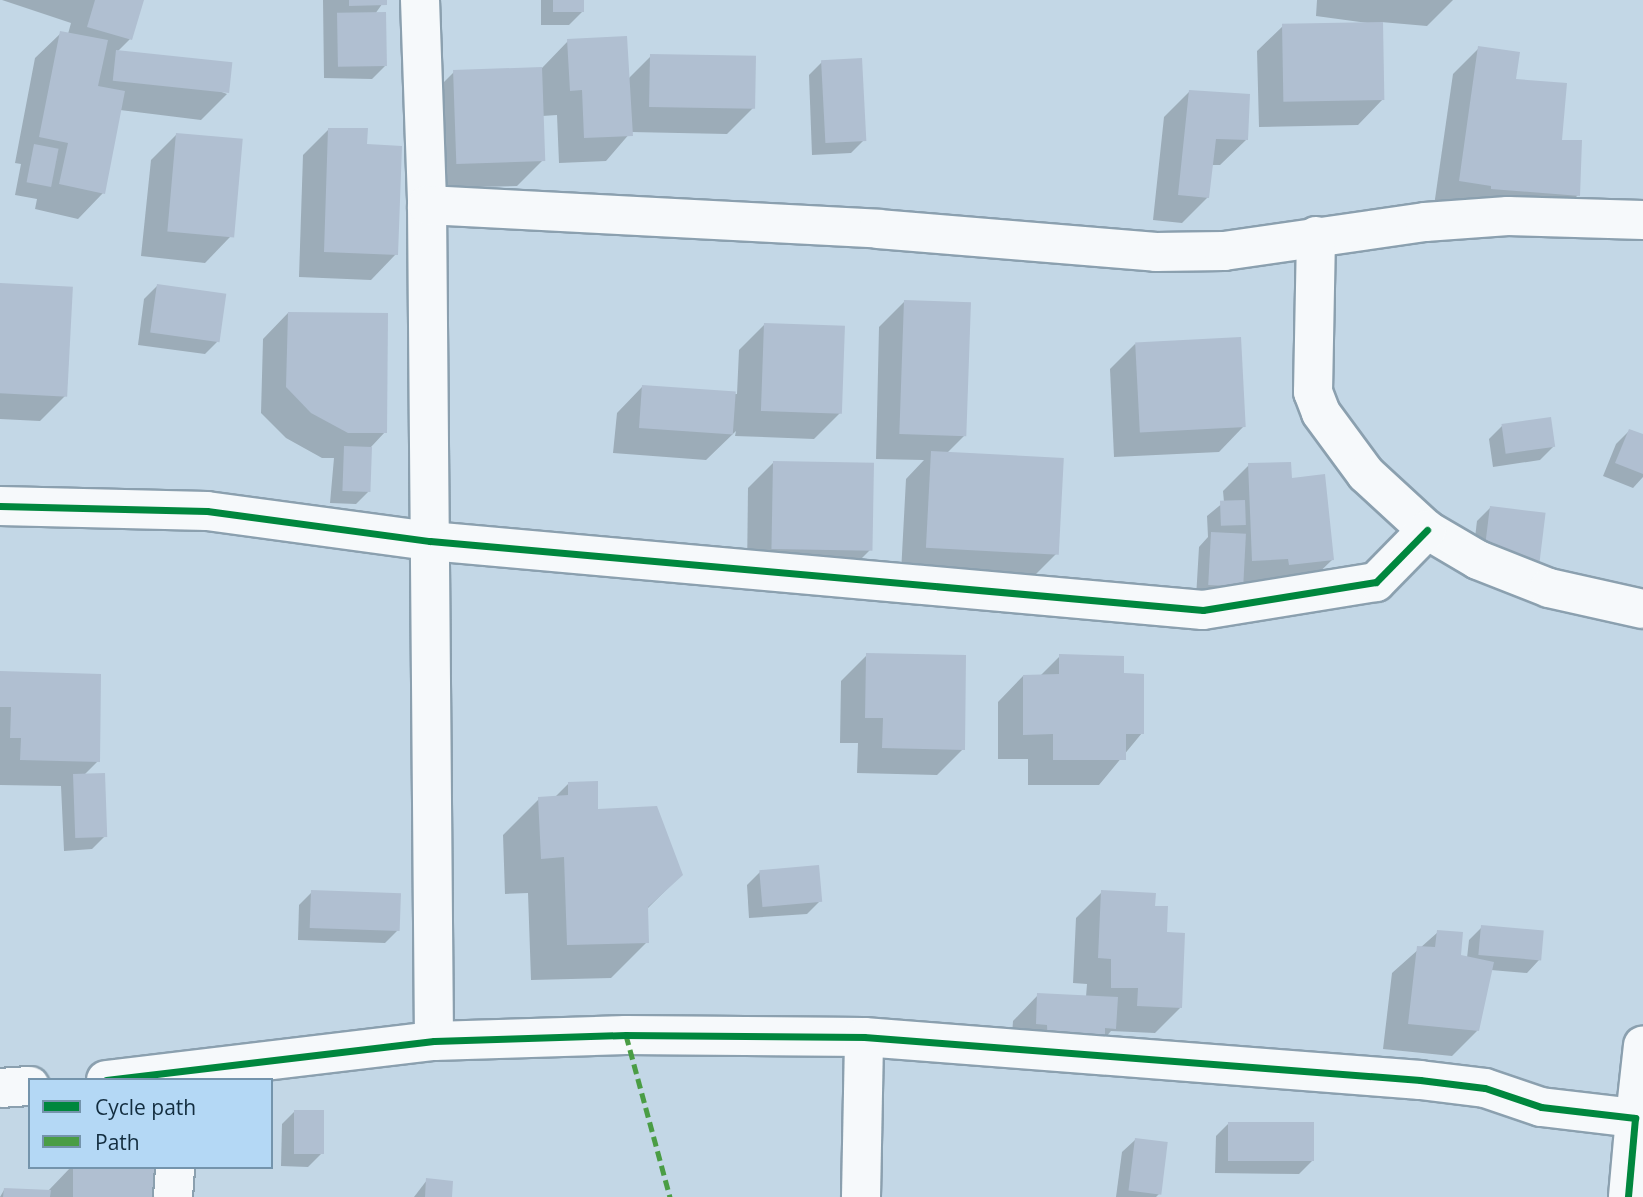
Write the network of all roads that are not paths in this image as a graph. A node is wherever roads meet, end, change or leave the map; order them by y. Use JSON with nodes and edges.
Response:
{"nodes":[{"id":1,"x":419,"y":0,"type":"edge"},
{"id":2,"x":427,"y":205,"type":"junction"},
{"id":3,"x":1643,"y":220,"type":"edge"},
{"id":4,"x":1316,"y":236,"type":"junction"},
{"id":5,"x":0,"y":506,"type":"edge"},
{"id":6,"x":1427,"y":530,"type":"junction"},
{"id":7,"x":430,"y":541,"type":"junction"},
{"id":8,"x":1643,"y":609,"type":"edge"},
{"id":9,"x":864,"y":1037,"type":"junction"},
{"id":10,"x":434,"y":1041,"type":"junction"},
{"id":11,"x":1643,"y":1045,"type":"edge"},
{"id":12,"x":182,"y":1077,"type":"edge"},
{"id":13,"x":157,"y":1078,"type":"edge"},
{"id":14,"x":28,"y":1086,"type":"edge"},
{"id":15,"x":0,"y":1088,"type":"edge"},
{"id":16,"x":1635,"y":1118,"type":"junction"},
{"id":17,"x":175,"y":1169,"type":"edge"},
{"id":18,"x":173,"y":1197,"type":"edge"},
{"id":19,"x":861,"y":1197,"type":"edge"},
{"id":20,"x":1628,"y":1197,"type":"edge"}],
"edges":[{"from":1,"to":2,"type":"street"},
{"from":2,"to":4,"type":"street"},
{"from":2,"to":7,"type":"street"},
{"from":3,"to":4,"type":"street"},
{"from":4,"to":6,"type":"street"},
{"from":5,"to":7,"type":"street"},
{"from":6,"to":7,"type":"street"},
{"from":6,"to":8,"type":"street"},
{"from":7,"to":10,"type":"street"},
{"from":9,"to":10,"type":"street"},
{"from":9,"to":16,"type":"street"},
{"from":9,"to":19,"type":"street"},
{"from":10,"to":12,"type":"street"},
{"from":11,"to":16,"type":"street"},
{"from":12,"to":13,"type":"street"},
{"from":14,"to":15,"type":"street"},
{"from":16,"to":20,"type":"street"},
{"from":17,"to":18,"type":"street"}]}
